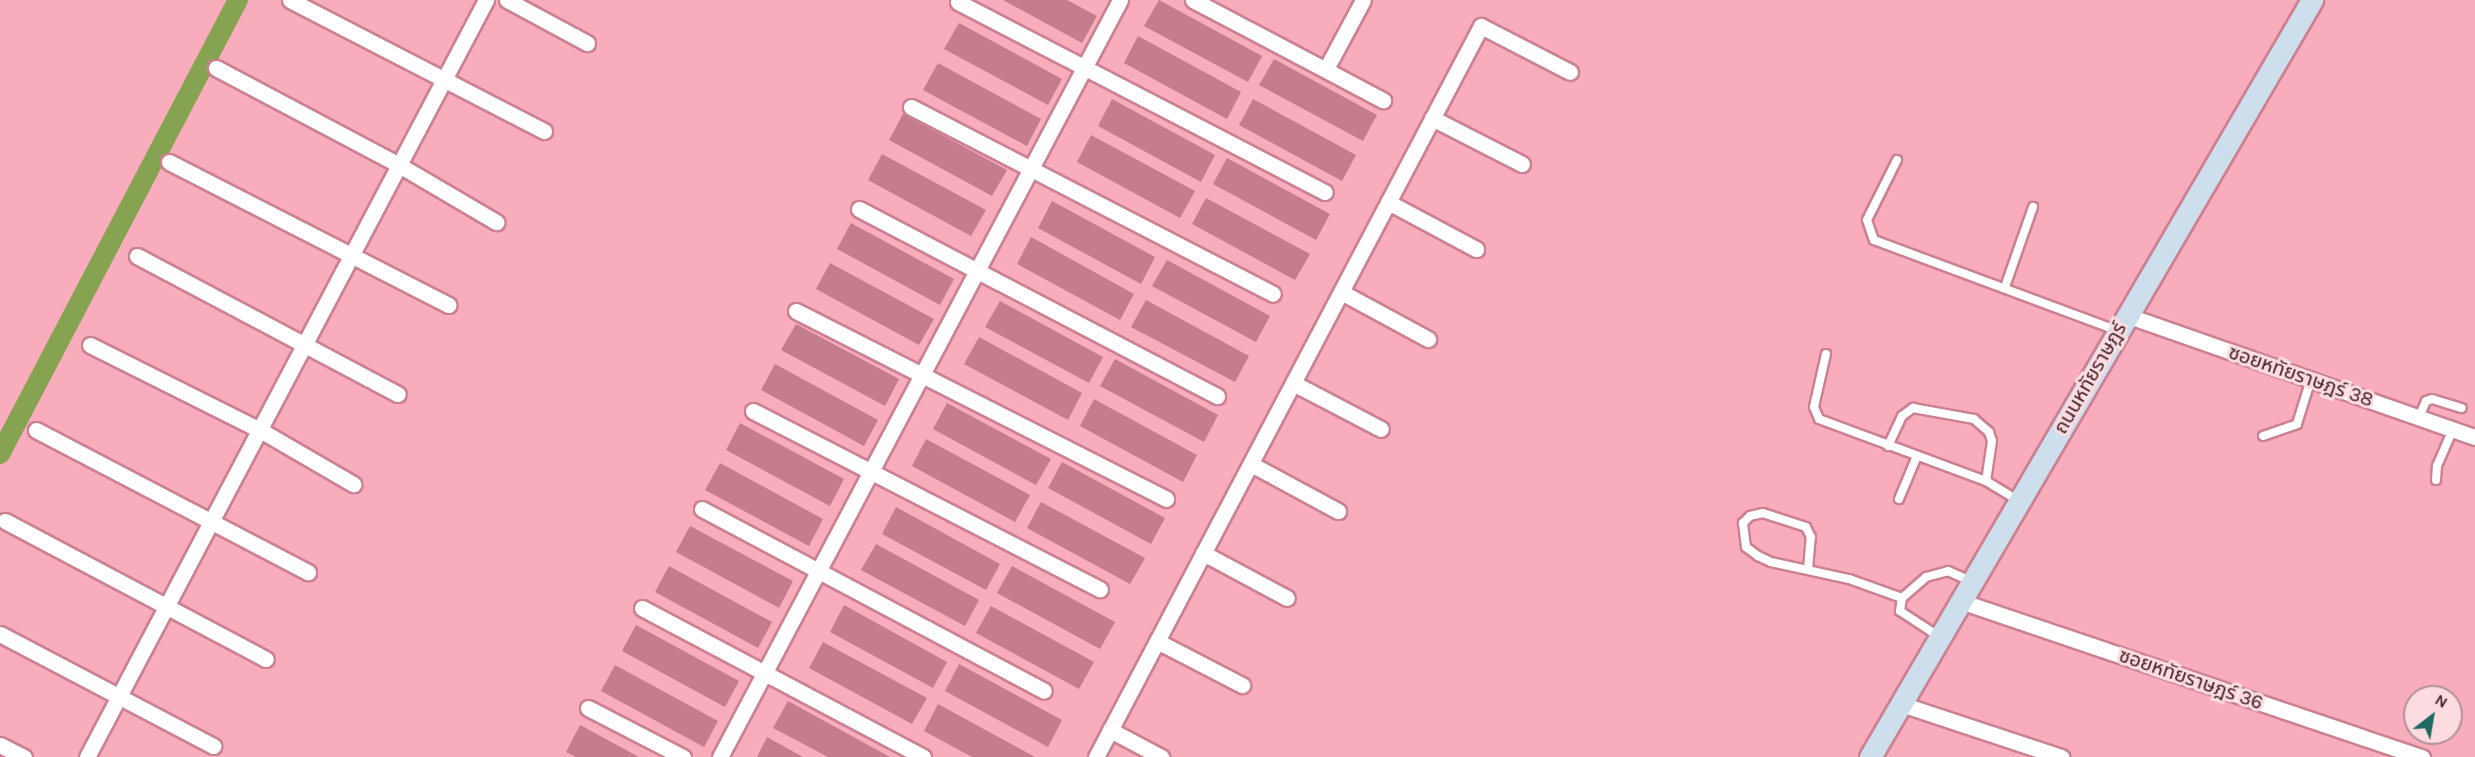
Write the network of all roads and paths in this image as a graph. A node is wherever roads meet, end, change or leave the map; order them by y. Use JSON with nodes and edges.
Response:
{"nodes":[{"id":1,"x":291,"y":0,"type":"edge"},
{"id":2,"x":486,"y":0,"type":"edge"},
{"id":3,"x":507,"y":0,"type":"edge"},
{"id":4,"x":1120,"y":0,"type":"edge"},
{"id":5,"x":1193,"y":0,"type":"edge"},
{"id":6,"x":1363,"y":0,"type":"edge"},
{"id":7,"x":2312,"y":0,"type":"edge"},
{"id":8,"x":958,"y":2,"type":"dead end"},
{"id":9,"x":587,"y":43,"type":"dead end"},
{"id":10,"x":1085,"y":67,"type":"junction"},
{"id":11,"x":216,"y":68,"type":"dead end"},
{"id":12,"x":1326,"y":69,"type":"junction"},
{"id":13,"x":1570,"y":72,"type":"dead end"},
{"id":14,"x":444,"y":76,"type":"junction"},
{"id":15,"x":1383,"y":100,"type":"dead end"},
{"id":16,"x":911,"y":107,"type":"dead end"},
{"id":17,"x":1432,"y":118,"type":"junction"},
{"id":18,"x":544,"y":131,"type":"dead end"},
{"id":19,"x":1897,"y":160,"type":"dead end"},
{"id":20,"x":169,"y":162,"type":"dead end"},
{"id":21,"x":1522,"y":164,"type":"dead end"},
{"id":22,"x":399,"y":165,"type":"junction"},
{"id":23,"x":1031,"y":169,"type":"junction"},
{"id":24,"x":1325,"y":192,"type":"dead end"},
{"id":25,"x":1388,"y":202,"type":"junction"},
{"id":26,"x":2033,"y":207,"type":"dead end"},
{"id":27,"x":859,"y":209,"type":"dead end"},
{"id":28,"x":496,"y":222,"type":"dead end"},
{"id":29,"x":1476,"y":249,"type":"dead end"},
{"id":30,"x":351,"y":254,"type":"junction"},
{"id":31,"x":137,"y":256,"type":"dead end"},
{"id":32,"x":977,"y":271,"type":"junction"},
{"id":33,"x":2005,"y":287,"type":"junction"},
{"id":34,"x":1341,"y":292,"type":"junction"},
{"id":35,"x":1273,"y":294,"type":"dead end"},
{"id":36,"x":449,"y":305,"type":"dead end"},
{"id":37,"x":796,"y":311,"type":"dead end"},
{"id":38,"x":2122,"y":323,"type":"junction"},
{"id":39,"x":1428,"y":339,"type":"dead end"},
{"id":40,"x":305,"y":343,"type":"junction"},
{"id":41,"x":90,"y":345,"type":"dead end"},
{"id":42,"x":1826,"y":354,"type":"dead end"},
{"id":43,"x":922,"y":375,"type":"junction"},
{"id":44,"x":2311,"y":379,"type":"junction"},
{"id":45,"x":1293,"y":383,"type":"junction"},
{"id":46,"x":398,"y":394,"type":"dead end"},
{"id":47,"x":1217,"y":396,"type":"dead end"},
{"id":48,"x":2462,"y":408,"type":"dead end"},
{"id":49,"x":753,"y":411,"type":"dead end"},
{"id":50,"x":2419,"y":417,"type":"junction"},
{"id":51,"x":1381,"y":429,"type":"dead end"},
{"id":52,"x":2453,"y":429,"type":"junction"},
{"id":53,"x":36,"y":430,"type":"dead end"},
{"id":54,"x":260,"y":430,"type":"junction"},
{"id":55,"x":2263,"y":435,"type":"dead end"},
{"id":56,"x":2475,"y":437,"type":"edge"},
{"id":57,"x":1888,"y":446,"type":"junction"},
{"id":58,"x":1917,"y":456,"type":"junction"},
{"id":59,"x":1251,"y":464,"type":"junction"},
{"id":60,"x":871,"y":472,"type":"junction"},
{"id":61,"x":2436,"y":480,"type":"dead end"},
{"id":62,"x":1986,"y":482,"type":"junction"},
{"id":63,"x":353,"y":484,"type":"dead end"},
{"id":64,"x":1166,"y":499,"type":"dead end"},
{"id":65,"x":1899,"y":499,"type":"dead end"},
{"id":66,"x":2018,"y":500,"type":"junction"},
{"id":67,"x":702,"y":509,"type":"dead end"},
{"id":68,"x":1338,"y":512,"type":"dead end"},
{"id":69,"x":212,"y":520,"type":"junction"},
{"id":70,"x":5,"y":521,"type":"dead end"},
{"id":71,"x":1203,"y":553,"type":"junction"},
{"id":72,"x":1808,"y":569,"type":"junction"},
{"id":73,"x":819,"y":570,"type":"junction"},
{"id":74,"x":308,"y":572,"type":"dead end"},
{"id":75,"x":1971,"y":582,"type":"junction"},
{"id":76,"x":1100,"y":590,"type":"dead end"},
{"id":77,"x":1287,"y":598,"type":"dead end"},
{"id":78,"x":1902,"y":598,"type":"junction"},
{"id":79,"x":1960,"y":601,"type":"junction"},
{"id":80,"x":167,"y":606,"type":"junction"},
{"id":81,"x":642,"y":608,"type":"dead end"},
{"id":82,"x":0,"y":634,"type":"edge"},
{"id":83,"x":1939,"y":637,"type":"junction"},
{"id":84,"x":1157,"y":641,"type":"junction"},
{"id":85,"x":266,"y":659,"type":"dead end"},
{"id":86,"x":765,"y":673,"type":"junction"},
{"id":87,"x":1242,"y":685,"type":"dead end"},
{"id":88,"x":1044,"y":691,"type":"dead end"},
{"id":89,"x":121,"y":697,"type":"junction"},
{"id":90,"x":1901,"y":704,"type":"junction"},
{"id":91,"x":588,"y":708,"type":"dead end"},
{"id":92,"x":1110,"y":730,"type":"junction"},
{"id":93,"x":0,"y":745,"type":"edge"},
{"id":94,"x":213,"y":746,"type":"dead end"},
{"id":95,"x":24,"y":757,"type":"edge"},
{"id":96,"x":87,"y":757,"type":"edge"},
{"id":97,"x":683,"y":757,"type":"edge"},
{"id":98,"x":720,"y":757,"type":"edge"},
{"id":99,"x":923,"y":757,"type":"edge"},
{"id":100,"x":1096,"y":757,"type":"edge"},
{"id":101,"x":1161,"y":757,"type":"edge"},
{"id":102,"x":1870,"y":757,"type":"edge"},
{"id":103,"x":2061,"y":757,"type":"edge"},
{"id":104,"x":2422,"y":757,"type":"edge"}],
"edges":[{"from":1,"to":14,"type":"street"},
{"from":2,"to":14,"type":"street"},
{"from":3,"to":9,"type":"street"},
{"from":4,"to":10,"type":"street"},
{"from":5,"to":12,"type":"street"},
{"from":6,"to":12,"type":"street"},
{"from":7,"to":38,"type":"main road","name":"ถนนหทัยราษฎร์"},
{"from":8,"to":10,"type":"street"},
{"from":10,"to":23,"type":"street"},
{"from":10,"to":24,"type":"street"},
{"from":11,"to":22,"type":"street"},
{"from":12,"to":15,"type":"street"},
{"from":13,"to":17,"type":"street"},
{"from":14,"to":18,"type":"street"},
{"from":14,"to":22,"type":"street"},
{"from":16,"to":23,"type":"street"},
{"from":17,"to":21,"type":"street"},
{"from":17,"to":25,"type":"street"},
{"from":19,"to":33,"type":"lane"},
{"from":20,"to":30,"type":"street"},
{"from":22,"to":28,"type":"street"},
{"from":22,"to":30,"type":"street"},
{"from":23,"to":32,"type":"street"},
{"from":23,"to":35,"type":"street"},
{"from":25,"to":29,"type":"street"},
{"from":25,"to":34,"type":"street"},
{"from":26,"to":33,"type":"lane"},
{"from":27,"to":32,"type":"street"},
{"from":30,"to":36,"type":"street"},
{"from":30,"to":40,"type":"street"},
{"from":31,"to":40,"type":"street"},
{"from":32,"to":43,"type":"street"},
{"from":32,"to":47,"type":"street"},
{"from":33,"to":38,"type":"lane"},
{"from":34,"to":39,"type":"street"},
{"from":34,"to":45,"type":"street"},
{"from":37,"to":43,"type":"street"},
{"from":38,"to":44,"type":"street","name":"ซอยหทัยราษฎร์ 38"},
{"from":38,"to":66,"type":"main road","name":"ถนนหทัยราษฎร์"},
{"from":40,"to":46,"type":"street"},
{"from":40,"to":54,"type":"street"},
{"from":41,"to":54,"type":"street"},
{"from":42,"to":57,"type":"lane"},
{"from":43,"to":60,"type":"street"},
{"from":43,"to":64,"type":"street"},
{"from":44,"to":50,"type":"street","name":"ซอยหทัยราษฎร์ 38"},
{"from":44,"to":55,"type":"lane"},
{"from":45,"to":51,"type":"street"},
{"from":45,"to":59,"type":"street"},
{"from":48,"to":50,"type":"lane"},
{"from":49,"to":60,"type":"street"},
{"from":50,"to":52,"type":"street","name":"ซอยหทัยราษฎร์ 38"},
{"from":52,"to":56,"type":"street","name":"ซอยหทัยราษฎร์ 38"},
{"from":52,"to":61,"type":"lane"},
{"from":53,"to":69,"type":"street"},
{"from":54,"to":63,"type":"street"},
{"from":54,"to":69,"type":"street"},
{"from":57,"to":58,"type":"lane"},
{"from":57,"to":62,"type":"lane"},
{"from":58,"to":62,"type":"lane"},
{"from":58,"to":65,"type":"lane"},
{"from":59,"to":68,"type":"street"},
{"from":59,"to":71,"type":"street"},
{"from":60,"to":73,"type":"street"},
{"from":60,"to":76,"type":"street"},
{"from":62,"to":66,"type":"lane"},
{"from":66,"to":75,"type":"main road","name":"ถนนหทัยราษฎร์"},
{"from":67,"to":73,"type":"street"},
{"from":69,"to":74,"type":"street"},
{"from":69,"to":80,"type":"street"},
{"from":70,"to":80,"type":"street"},
{"from":71,"to":77,"type":"street"},
{"from":71,"to":84,"type":"street"},
{"from":72,"to":72,"type":"lane"},
{"from":72,"to":78,"type":"lane"},
{"from":73,"to":86,"type":"street"},
{"from":73,"to":88,"type":"street"},
{"from":75,"to":78,"type":"lane"},
{"from":75,"to":79,"type":"main road","name":"ถนนหทัยราษฎร์"},
{"from":78,"to":83,"type":"lane"},
{"from":79,"to":83,"type":"main road","name":"ถนนหทัยราษฎร์"},
{"from":79,"to":104,"type":"street","name":"ซอยหทัยราษฎร์ 36"},
{"from":80,"to":85,"type":"street"},
{"from":80,"to":89,"type":"street"},
{"from":81,"to":86,"type":"street"},
{"from":82,"to":89,"type":"street"},
{"from":83,"to":90,"type":"main road","name":"ถนนหทัยราษฎร์"},
{"from":84,"to":87,"type":"street"},
{"from":84,"to":92,"type":"street"},
{"from":86,"to":98,"type":"street"},
{"from":86,"to":99,"type":"street"},
{"from":89,"to":94,"type":"street"},
{"from":89,"to":96,"type":"street"},
{"from":90,"to":102,"type":"main road","name":"ถนนหทัยราษฎร์"},
{"from":90,"to":103,"type":"street"},
{"from":91,"to":97,"type":"street"},
{"from":92,"to":100,"type":"street"},
{"from":92,"to":101,"type":"street"},
{"from":93,"to":95,"type":"street"}]}
